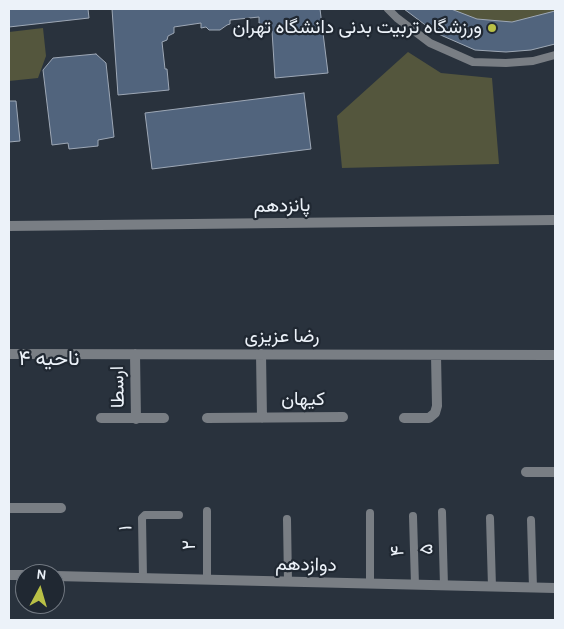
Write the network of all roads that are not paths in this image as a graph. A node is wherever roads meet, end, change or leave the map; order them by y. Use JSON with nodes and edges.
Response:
{"nodes":[{"id":1,"x":388,"y":9,"type":"edge"},
{"id":2,"x":555,"y":55,"type":"edge"},
{"id":3,"x":555,"y":220,"type":"edge"},
{"id":4,"x":9,"y":226,"type":"edge"},
{"id":5,"x":555,"y":353,"type":"edge"},
{"id":6,"x":9,"y":354,"type":"edge"},
{"id":7,"x":135,"y":354,"type":"junction"},
{"id":8,"x":261,"y":354,"type":"junction"},
{"id":9,"x":436,"y":355,"type":"junction"},
{"id":10,"x":344,"y":417,"type":"dead end"},
{"id":11,"x":101,"y":418,"type":"dead end"},
{"id":12,"x":164,"y":418,"type":"dead end"},
{"id":13,"x":207,"y":418,"type":"dead end"},
{"id":14,"x":262,"y":418,"type":"junction"},
{"id":15,"x":404,"y":418,"type":"dead end"},
{"id":16,"x":136,"y":419,"type":"junction"},
{"id":17,"x":526,"y":472,"type":"dead end"},
{"id":18,"x":555,"y":472,"type":"edge"},
{"id":19,"x":9,"y":508,"type":"edge"},
{"id":20,"x":61,"y":508,"type":"dead end"},
{"id":21,"x":207,"y":511,"type":"dead end"},
{"id":22,"x":370,"y":512,"type":"dead end"},
{"id":23,"x":442,"y":512,"type":"dead end"},
{"id":24,"x":179,"y":515,"type":"dead end"},
{"id":25,"x":413,"y":516,"type":"dead end"},
{"id":26,"x":490,"y":518,"type":"dead end"},
{"id":27,"x":287,"y":519,"type":"dead end"},
{"id":28,"x":532,"y":520,"type":"dead end"},
{"id":29,"x":65,"y":576,"type":"edge"},
{"id":30,"x":143,"y":578,"type":"junction"},
{"id":31,"x":207,"y":580,"type":"junction"},
{"id":32,"x":288,"y":582,"type":"junction"},
{"id":33,"x":370,"y":584,"type":"junction"},
{"id":34,"x":415,"y":585,"type":"junction"},
{"id":35,"x":444,"y":586,"type":"junction"},
{"id":36,"x":492,"y":587,"type":"junction"},
{"id":37,"x":533,"y":588,"type":"junction"},
{"id":38,"x":555,"y":588,"type":"edge"}],
"edges":[{"from":1,"to":2,"type":"lane"},
{"from":3,"to":4,"type":"street","name":"پانزدهم"},
{"from":5,"to":9,"type":"street","name":"رضا عزیزی"},
{"from":6,"to":7,"type":"street","name":"رضا عزیزی"},
{"from":7,"to":8,"type":"street","name":"رضا عزیزی"},
{"from":7,"to":16,"type":"street","name":"ارسطا"},
{"from":8,"to":9,"type":"street","name":"رضا عزیزی"},
{"from":8,"to":14,"type":"street","name":"کیهان"},
{"from":9,"to":15,"type":"street"},
{"from":10,"to":14,"type":"street","name":"کیهان"},
{"from":11,"to":16,"type":"street","name":"ارسطا"},
{"from":12,"to":16,"type":"street","name":"ارسطا"},
{"from":13,"to":14,"type":"street","name":"کیهان"},
{"from":17,"to":18,"type":"street"},
{"from":19,"to":20,"type":"street"},
{"from":21,"to":31,"type":"lane","name":"۲"},
{"from":22,"to":33,"type":"lane"},
{"from":23,"to":35,"type":"lane","name":"۵"},
{"from":24,"to":30,"type":"lane","name":"۱"},
{"from":25,"to":34,"type":"lane","name":"۴"},
{"from":26,"to":36,"type":"lane"},
{"from":27,"to":32,"type":"lane"},
{"from":28,"to":37,"type":"lane"},
{"from":29,"to":30,"type":"street","name":"دوازدهم"},
{"from":30,"to":31,"type":"street","name":"دوازدهم"},
{"from":31,"to":32,"type":"street","name":"دوازدهم"},
{"from":32,"to":33,"type":"street","name":"دوازدهم"},
{"from":33,"to":34,"type":"street","name":"دوازدهم"},
{"from":34,"to":35,"type":"street","name":"دوازدهم"},
{"from":35,"to":36,"type":"street","name":"دوازدهم"},
{"from":36,"to":37,"type":"street","name":"دوازدهم"},
{"from":37,"to":38,"type":"street","name":"دوازدهم"}]}
